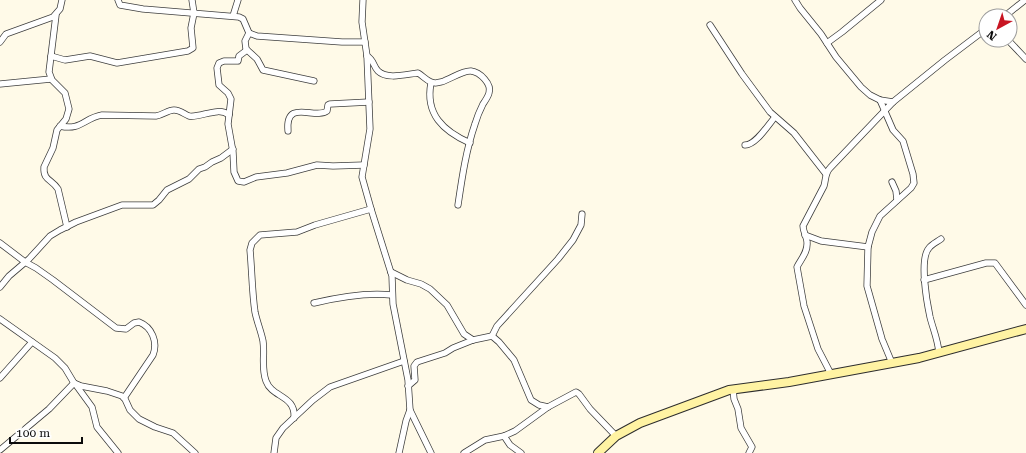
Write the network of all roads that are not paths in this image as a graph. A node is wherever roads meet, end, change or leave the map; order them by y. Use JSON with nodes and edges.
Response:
{"nodes":[{"id":1,"x":62,"y":0,"type":"edge"},
{"id":2,"x":118,"y":0,"type":"edge"},
{"id":3,"x":192,"y":0,"type":"edge"},
{"id":4,"x":238,"y":0,"type":"edge"},
{"id":5,"x":363,"y":0,"type":"edge"},
{"id":6,"x":796,"y":0,"type":"edge"},
{"id":7,"x":881,"y":0,"type":"edge"},
{"id":8,"x":1025,"y":0,"type":"edge"},
{"id":9,"x":1014,"y":8,"type":"edge"},
{"id":10,"x":194,"y":13,"type":"junction"},
{"id":11,"x":56,"y":15,"type":"junction"},
{"id":12,"x":233,"y":16,"type":"junction"},
{"id":13,"x":710,"y":25,"type":"dead end"},
{"id":14,"x":0,"y":32,"type":"edge"},
{"id":15,"x":249,"y":32,"type":"junction"},
{"id":16,"x":6,"y":34,"type":"junction"},
{"id":17,"x":978,"y":35,"type":"edge"},
{"id":18,"x":0,"y":42,"type":"edge"},
{"id":19,"x":365,"y":42,"type":"junction"},
{"id":20,"x":827,"y":43,"type":"junction"},
{"id":21,"x":1016,"y":48,"type":"edge"},
{"id":22,"x":247,"y":50,"type":"junction"},
{"id":23,"x":51,"y":56,"type":"junction"},
{"id":24,"x":367,"y":56,"type":"junction"},
{"id":25,"x":1026,"y":59,"type":"edge"},
{"id":26,"x":51,"y":79,"type":"junction"},
{"id":27,"x":314,"y":81,"type":"dead end"},
{"id":28,"x":431,"y":83,"type":"junction"},
{"id":29,"x":0,"y":84,"type":"edge"},
{"id":30,"x":880,"y":100,"type":"junction"},
{"id":31,"x":369,"y":102,"type":"junction"},
{"id":32,"x":893,"y":102,"type":"junction"},
{"id":33,"x":885,"y":112,"type":"junction"},
{"id":34,"x":229,"y":115,"type":"junction"},
{"id":35,"x":775,"y":118,"type":"junction"},
{"id":36,"x":60,"y":126,"type":"junction"},
{"id":37,"x":288,"y":131,"type":"dead end"},
{"id":38,"x":470,"y":143,"type":"junction"},
{"id":39,"x":745,"y":144,"type":"dead end"},
{"id":40,"x":233,"y":149,"type":"junction"},
{"id":41,"x":364,"y":164,"type":"junction"},
{"id":42,"x":826,"y":174,"type":"junction"},
{"id":43,"x":892,"y":182,"type":"dead end"},
{"id":44,"x":897,"y":200,"type":"junction"},
{"id":45,"x":458,"y":205,"type":"dead end"},
{"id":46,"x":371,"y":209,"type":"junction"},
{"id":47,"x":582,"y":214,"type":"dead end"},
{"id":48,"x":67,"y":227,"type":"junction"},
{"id":49,"x":805,"y":235,"type":"junction"},
{"id":50,"x":941,"y":239,"type":"dead end"},
{"id":51,"x":0,"y":243,"type":"edge"},
{"id":52,"x":868,"y":247,"type":"junction"},
{"id":53,"x":25,"y":262,"type":"junction"},
{"id":54,"x":391,"y":272,"type":"junction"},
{"id":55,"x":924,"y":280,"type":"junction"},
{"id":56,"x":0,"y":287,"type":"edge"},
{"id":57,"x":392,"y":295,"type":"junction"},
{"id":58,"x":314,"y":303,"type":"dead end"},
{"id":59,"x":1026,"y":305,"type":"edge"},
{"id":60,"x":0,"y":319,"type":"edge"},
{"id":61,"x":1026,"y":329,"type":"edge"},
{"id":62,"x":492,"y":336,"type":"junction"},
{"id":63,"x":474,"y":340,"type":"junction"},
{"id":64,"x":32,"y":342,"type":"junction"},
{"id":65,"x":939,"y":353,"type":"junction"},
{"id":66,"x":404,"y":361,"type":"junction"},
{"id":67,"x":892,"y":363,"type":"junction"},
{"id":68,"x":831,"y":374,"type":"junction"},
{"id":69,"x":0,"y":378,"type":"edge"},
{"id":70,"x":75,"y":384,"type":"junction"},
{"id":71,"x":408,"y":386,"type":"junction"},
{"id":72,"x":733,"y":389,"type":"junction"},
{"id":73,"x":124,"y":398,"type":"junction"},
{"id":74,"x":548,"y":407,"type":"junction"},
{"id":75,"x":410,"y":410,"type":"junction"},
{"id":76,"x":294,"y":418,"type":"junction"},
{"id":77,"x":504,"y":436,"type":"junction"},
{"id":78,"x":616,"y":436,"type":"junction"},
{"id":79,"x":0,"y":450,"type":"edge"},
{"id":80,"x":118,"y":453,"type":"edge"},
{"id":81,"x":195,"y":453,"type":"edge"},
{"id":82,"x":274,"y":453,"type":"edge"},
{"id":83,"x":399,"y":453,"type":"edge"},
{"id":84,"x":431,"y":453,"type":"edge"},
{"id":85,"x":464,"y":453,"type":"edge"},
{"id":86,"x":521,"y":453,"type":"edge"},
{"id":87,"x":598,"y":453,"type":"edge"},
{"id":88,"x":749,"y":453,"type":"edge"}],
"edges":[{"from":1,"to":11,"type":"street"},
{"from":2,"to":10,"type":"street"},
{"from":3,"to":10,"type":"street"},
{"from":4,"to":12,"type":"street"},
{"from":5,"to":19,"type":"street"},
{"from":6,"to":20,"type":"street"},
{"from":7,"to":20,"type":"street"},
{"from":8,"to":9,"type":"street"},
{"from":10,"to":12,"type":"street"},
{"from":10,"to":23,"type":"street"},
{"from":11,"to":16,"type":"street"},
{"from":11,"to":23,"type":"street"},
{"from":12,"to":15,"type":"street"},
{"from":13,"to":35,"type":"street"},
{"from":14,"to":16,"type":"street"},
{"from":15,"to":19,"type":"street"},
{"from":15,"to":22,"type":"street"},
{"from":16,"to":18,"type":"street"},
{"from":17,"to":32,"type":"street"},
{"from":19,"to":24,"type":"street"},
{"from":20,"to":30,"type":"street"},
{"from":21,"to":25,"type":"street"},
{"from":22,"to":27,"type":"street"},
{"from":22,"to":34,"type":"street"},
{"from":23,"to":26,"type":"street"},
{"from":24,"to":28,"type":"street"},
{"from":24,"to":31,"type":"street"},
{"from":26,"to":29,"type":"street"},
{"from":26,"to":36,"type":"street"},
{"from":28,"to":38,"type":"street"},
{"from":28,"to":38,"type":"street"},
{"from":30,"to":32,"type":"street"},
{"from":30,"to":33,"type":"street"},
{"from":31,"to":37,"type":"street"},
{"from":31,"to":41,"type":"street"},
{"from":32,"to":33,"type":"street"},
{"from":33,"to":42,"type":"street"},
{"from":33,"to":44,"type":"street"},
{"from":34,"to":36,"type":"street"},
{"from":34,"to":40,"type":"street"},
{"from":35,"to":39,"type":"street"},
{"from":35,"to":42,"type":"street"},
{"from":36,"to":48,"type":"street"},
{"from":38,"to":45,"type":"street"},
{"from":40,"to":41,"type":"street"},
{"from":40,"to":48,"type":"street"},
{"from":41,"to":46,"type":"street"},
{"from":42,"to":49,"type":"street"},
{"from":43,"to":44,"type":"street"},
{"from":44,"to":52,"type":"street"},
{"from":46,"to":54,"type":"street"},
{"from":46,"to":76,"type":"street"},
{"from":47,"to":62,"type":"street"},
{"from":48,"to":53,"type":"street"},
{"from":49,"to":52,"type":"street"},
{"from":49,"to":68,"type":"street"},
{"from":50,"to":55,"type":"street"},
{"from":51,"to":53,"type":"street"},
{"from":52,"to":67,"type":"street"},
{"from":53,"to":56,"type":"street"},
{"from":53,"to":73,"type":"street"},
{"from":54,"to":57,"type":"street"},
{"from":54,"to":63,"type":"street"},
{"from":55,"to":59,"type":"street"},
{"from":55,"to":65,"type":"street"},
{"from":57,"to":58,"type":"street"},
{"from":57,"to":66,"type":"street"},
{"from":60,"to":64,"type":"street"},
{"from":61,"to":65,"type":"main road"},
{"from":62,"to":63,"type":"street"},
{"from":62,"to":74,"type":"street"},
{"from":63,"to":71,"type":"street"},
{"from":64,"to":69,"type":"street"},
{"from":64,"to":70,"type":"street"},
{"from":65,"to":67,"type":"main road"},
{"from":66,"to":71,"type":"street"},
{"from":66,"to":76,"type":"street"},
{"from":67,"to":68,"type":"main road"},
{"from":68,"to":72,"type":"main road"},
{"from":70,"to":73,"type":"street"},
{"from":70,"to":79,"type":"street"},
{"from":70,"to":80,"type":"street"},
{"from":71,"to":75,"type":"street"},
{"from":72,"to":78,"type":"main road"},
{"from":72,"to":88,"type":"street"},
{"from":73,"to":81,"type":"street"},
{"from":74,"to":77,"type":"street"},
{"from":74,"to":78,"type":"street"},
{"from":75,"to":83,"type":"street"},
{"from":75,"to":84,"type":"street"},
{"from":76,"to":82,"type":"street"},
{"from":77,"to":85,"type":"street"},
{"from":77,"to":86,"type":"street"},
{"from":78,"to":87,"type":"main road"}]}
